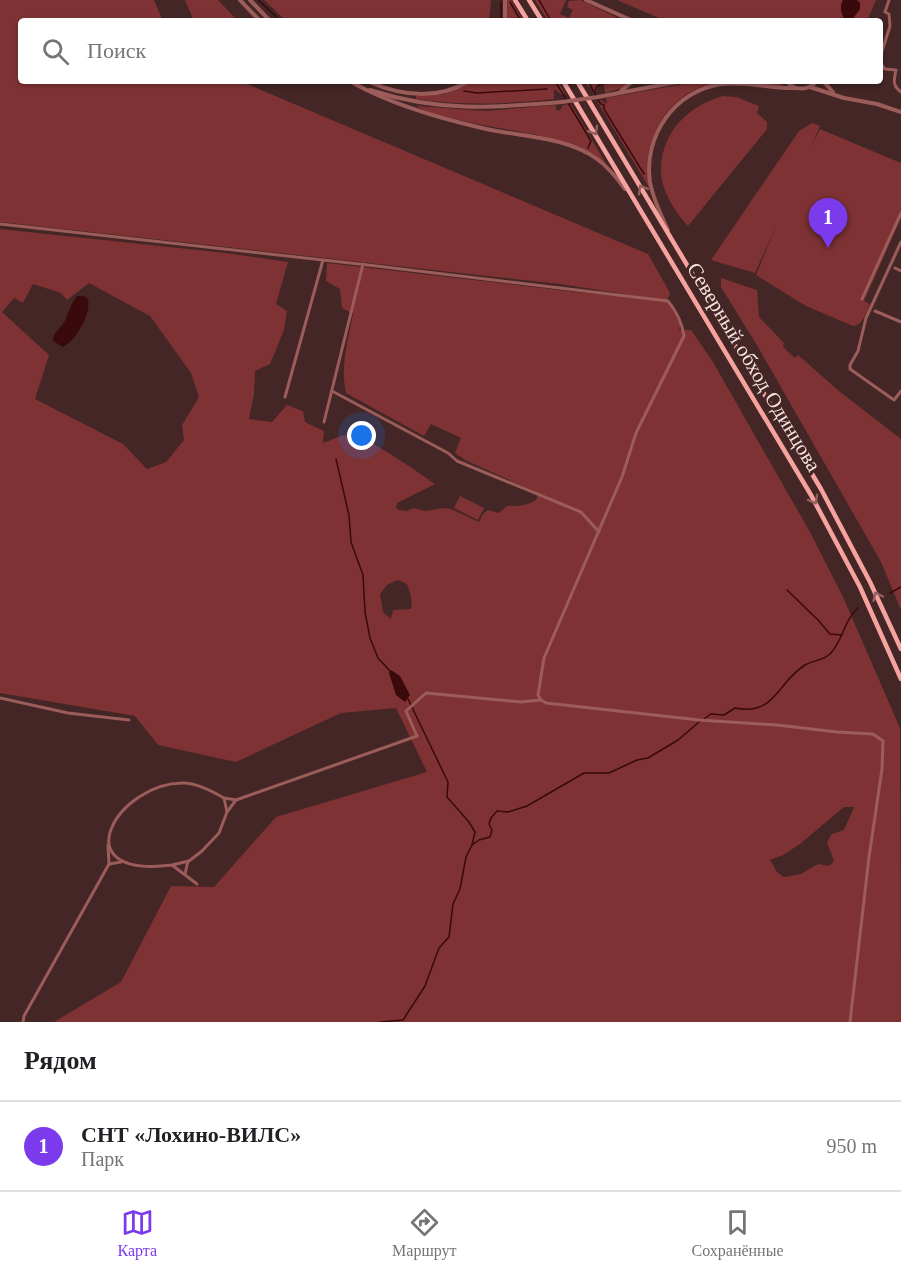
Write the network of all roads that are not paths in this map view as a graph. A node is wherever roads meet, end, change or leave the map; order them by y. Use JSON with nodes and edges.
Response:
{"nodes":[{"id":1,"x":240,"y":0,"type":"edge"},
{"id":2,"x":250,"y":0,"type":"edge"},
{"id":3,"x":505,"y":0,"type":"edge"},
{"id":4,"x":515,"y":0,"type":"edge"},
{"id":5,"x":529,"y":0,"type":"edge"},
{"id":6,"x":586,"y":0,"type":"edge"},
{"id":7,"x":889,"y":0,"type":"edge"},
{"id":8,"x":257,"y":18,"type":"edge"},
{"id":9,"x":267,"y":18,"type":"edge"},
{"id":10,"x":505,"y":18,"type":"edge"},
{"id":11,"x":526,"y":18,"type":"edge"},
{"id":12,"x":540,"y":18,"type":"edge"},
{"id":13,"x":626,"y":18,"type":"edge"},
{"id":14,"x":883,"y":48,"type":"edge"},
{"id":15,"x":883,"y":67,"type":"edge"},
{"id":16,"x":355,"y":84,"type":"edge"},
{"id":17,"x":357,"y":84,"type":"edge"},
{"id":18,"x":375,"y":84,"type":"edge"},
{"id":19,"x":463,"y":84,"type":"edge"},
{"id":20,"x":565,"y":84,"type":"edge"},
{"id":21,"x":580,"y":84,"type":"edge"},
{"id":22,"x":630,"y":84,"type":"edge"},
{"id":23,"x":666,"y":84,"type":"edge"},
{"id":24,"x":790,"y":84,"type":"edge"},
{"id":25,"x":814,"y":84,"type":"edge"},
{"id":26,"x":827,"y":84,"type":"edge"},
{"id":27,"x":810,"y":87,"type":"junction"},
{"id":28,"x":796,"y":88,"type":"junction"},
{"id":29,"x":901,"y":92,"type":"edge"},
{"id":30,"x":612,"y":94,"type":"junction"},
{"id":31,"x":836,"y":94,"type":"junction"},
{"id":32,"x":901,"y":112,"type":"edge"},
{"id":33,"x":635,"y":200,"type":"junction"},
{"id":34,"x":901,"y":213,"type":"edge"},
{"id":35,"x":0,"y":224,"type":"edge"},
{"id":36,"x":672,"y":239,"type":"junction"},
{"id":37,"x":901,"y":242,"type":"edge"},
{"id":38,"x":322,"y":260,"type":"junction"},
{"id":39,"x":363,"y":264,"type":"junction"},
{"id":40,"x":895,"y":268,"type":"dead end"},
{"id":41,"x":901,"y":271,"type":"edge"},
{"id":42,"x":862,"y":299,"type":"dead end"},
{"id":43,"x":875,"y":311,"type":"dead end"},
{"id":44,"x":901,"y":322,"type":"edge"},
{"id":45,"x":332,"y":391,"type":"junction"},
{"id":46,"x":901,"y":391,"type":"edge"},
{"id":47,"x":285,"y":397,"type":"dead end"},
{"id":48,"x":324,"y":422,"type":"dead end"},
{"id":49,"x":599,"y":532,"type":"junction"},
{"id":50,"x":901,"y":649,"type":"edge"},
{"id":51,"x":901,"y":679,"type":"edge"},
{"id":52,"x":0,"y":698,"type":"edge"},
{"id":53,"x":541,"y":700,"type":"junction"},
{"id":54,"x":129,"y":720,"type":"dead end"},
{"id":55,"x":224,"y":798,"type":"junction"},
{"id":56,"x":236,"y":800,"type":"junction"},
{"id":57,"x":227,"y":812,"type":"junction"},
{"id":58,"x":108,"y":844,"type":"junction"},
{"id":59,"x":189,"y":861,"type":"junction"},
{"id":60,"x":123,"y":862,"type":"junction"},
{"id":61,"x":109,"y":864,"type":"junction"},
{"id":62,"x":172,"y":865,"type":"junction"},
{"id":63,"x":185,"y":874,"type":"junction"},
{"id":64,"x":196,"y":884,"type":"dead end"},
{"id":65,"x":23,"y":1022,"type":"edge"},
{"id":66,"x":850,"y":1022,"type":"edge"}],
"edges":[{"from":1,"to":8,"type":"street"},
{"from":2,"to":9,"type":"street"},
{"from":3,"to":10,"type":"street"},
{"from":4,"to":11,"type":"highway"},
{"from":5,"to":12,"type":"highway"},
{"from":6,"to":13,"type":"street"},
{"from":7,"to":14,"type":"street"},
{"from":15,"to":29,"type":"street"},
{"from":16,"to":33,"type":"street"},
{"from":17,"to":30,"type":"street","bridge":true},
{"from":18,"to":19,"type":"street"},
{"from":20,"to":33,"type":"highway","name":"Северный обход Одинцова","one_way":true},
{"from":36,"to":21,"type":"highway","name":"Северный обход Одинцова","one_way":true},
{"from":22,"to":30,"type":"street"},
{"from":23,"to":30,"type":"street"},
{"from":24,"to":28,"type":"street"},
{"from":25,"to":27,"type":"street"},
{"from":26,"to":31,"type":"street"},
{"from":27,"to":28,"type":"street"},
{"from":27,"to":31,"type":"street"},
{"from":28,"to":36,"type":"street"},
{"from":31,"to":32,"type":"street"},
{"from":33,"to":51,"type":"highway","name":"Северный обход Одинцова","one_way":true},
{"from":34,"to":42,"type":"street"},
{"from":35,"to":38,"type":"street"},
{"from":50,"to":36,"type":"highway","name":"Северный обход Одинцова","one_way":true},
{"from":37,"to":46,"type":"street"},
{"from":38,"to":39,"type":"street"},
{"from":38,"to":47,"type":"street"},
{"from":39,"to":45,"type":"street"},
{"from":39,"to":49,"type":"street"},
{"from":40,"to":41,"type":"street"},
{"from":43,"to":44,"type":"street"},
{"from":45,"to":48,"type":"street"},
{"from":45,"to":49,"type":"street"},
{"from":49,"to":53,"type":"street"},
{"from":52,"to":54,"type":"street"},
{"from":53,"to":56,"type":"street"},
{"from":53,"to":66,"type":"street"},
{"from":55,"to":56,"type":"street"},
{"from":55,"to":57,"type":"street"},
{"from":55,"to":58,"type":"street"},
{"from":56,"to":57,"type":"street"},
{"from":57,"to":59,"type":"street"},
{"from":58,"to":60,"type":"street"},
{"from":58,"to":61,"type":"street"},
{"from":59,"to":62,"type":"street"},
{"from":59,"to":63,"type":"street"},
{"from":60,"to":61,"type":"street"},
{"from":60,"to":62,"type":"street"},
{"from":61,"to":65,"type":"street"},
{"from":62,"to":63,"type":"street"},
{"from":63,"to":64,"type":"street"}]}
